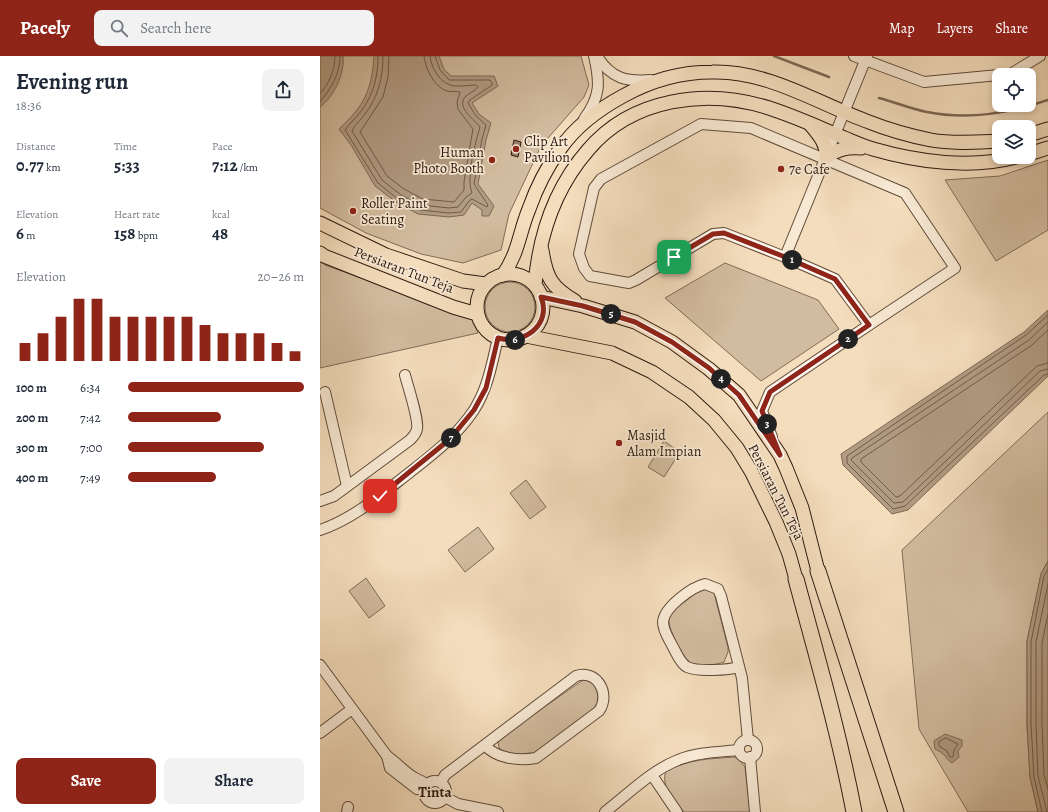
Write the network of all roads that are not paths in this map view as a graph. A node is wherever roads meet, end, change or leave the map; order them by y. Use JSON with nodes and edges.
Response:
{"nodes":[{"id":1,"x":594,"y":56,"type":"edge"},
{"id":2,"x":597,"y":56,"type":"edge"},
{"id":3,"x":854,"y":56,"type":"edge"},
{"id":4,"x":1040,"y":56,"type":"edge"},
{"id":5,"x":866,"y":58,"type":"edge"},
{"id":6,"x":1019,"y":68,"type":"edge"},
{"id":7,"x":992,"y":76,"type":"edge"},
{"id":8,"x":661,"y":79,"type":"junction"},
{"id":9,"x":844,"y":112,"type":"junction"},
{"id":10,"x":808,"y":123,"type":"junction"},
{"id":11,"x":577,"y":128,"type":"junction"},
{"id":12,"x":1048,"y":129,"type":"edge"},
{"id":13,"x":1036,"y":133,"type":"edge"},
{"id":14,"x":835,"y":134,"type":"junction"},
{"id":15,"x":992,"y":141,"type":"edge"},
{"id":16,"x":1048,"y":148,"type":"edge"},
{"id":17,"x":871,"y":149,"type":"junction"},
{"id":18,"x":1036,"y":152,"type":"edge"},
{"id":19,"x":825,"y":158,"type":"junction"},
{"id":20,"x":992,"y":161,"type":"edge"},
{"id":21,"x":320,"y":223,"type":"edge"},
{"id":22,"x":541,"y":242,"type":"junction"},
{"id":23,"x":320,"y":253,"type":"edge"},
{"id":24,"x":785,"y":257,"type":"junction"},
{"id":25,"x":503,"y":275,"type":"junction"},
{"id":26,"x":486,"y":284,"type":"junction"},
{"id":27,"x":535,"y":285,"type":"junction"},
{"id":28,"x":541,"y":297,"type":"junction"},
{"id":29,"x":583,"y":306,"type":"junction"},
{"id":30,"x":478,"y":314,"type":"junction"},
{"id":31,"x":869,"y":325,"type":"junction"},
{"id":32,"x":526,"y":336,"type":"junction"},
{"id":33,"x":498,"y":338,"type":"junction"},
{"id":34,"x":405,"y":375,"type":"dead end"},
{"id":35,"x":325,"y":392,"type":"dead end"},
{"id":36,"x":780,"y":455,"type":"junction"},
{"id":37,"x":347,"y":486,"type":"junction"},
{"id":38,"x":320,"y":501,"type":"edge"},
{"id":39,"x":320,"y":530,"type":"edge"},
{"id":40,"x":818,"y":571,"type":"joint"},
{"id":41,"x":796,"y":579,"type":"joint"},
{"id":42,"x":320,"y":665,"type":"edge"},
{"id":43,"x":739,"y":667,"type":"junction"},
{"id":44,"x":352,"y":709,"type":"junction"},
{"id":45,"x":320,"y":733,"type":"edge"},
{"id":46,"x":748,"y":740,"type":"junction"},
{"id":47,"x":485,"y":745,"type":"junction"},
{"id":48,"x":739,"y":750,"type":"junction"},
{"id":49,"x":386,"y":756,"type":"junction"},
{"id":50,"x":750,"y":757,"type":"junction"},
{"id":51,"x":652,"y":775,"type":"junction"},
{"id":52,"x":441,"y":782,"type":"junction"},
{"id":53,"x":424,"y":785,"type":"junction"},
{"id":54,"x":445,"y":797,"type":"junction"},
{"id":55,"x":431,"y":807,"type":"edge"},
{"id":56,"x":498,"y":812,"type":"edge"},
{"id":57,"x":605,"y":812,"type":"edge"},
{"id":58,"x":677,"y":812,"type":"edge"},
{"id":59,"x":755,"y":812,"type":"edge"},
{"id":60,"x":854,"y":812,"type":"edge"},
{"id":61,"x":896,"y":812,"type":"edge"}],
"edges":[{"from":1,"to":11,"type":"street"},
{"from":2,"to":8,"type":"street"},
{"from":3,"to":5,"type":"street"},
{"from":4,"to":6,"type":"street"},
{"from":5,"to":7,"type":"street"},
{"from":5,"to":9,"type":"street"},
{"from":8,"to":9,"type":"main road"},
{"from":8,"to":11,"type":"main road"},
{"from":9,"to":14,"type":"street"},
{"from":9,"to":15,"type":"main road"},
{"from":10,"to":14,"type":"main road"},
{"from":10,"to":19,"type":"main road"},
{"from":10,"to":22,"type":"main road"},
{"from":11,"to":25,"type":"main road"},
{"from":12,"to":13,"type":"main road"},
{"from":14,"to":17,"type":"main road"},
{"from":14,"to":19,"type":"street"},
{"from":16,"to":18,"type":"main road"},
{"from":17,"to":19,"type":"main road"},
{"from":17,"to":20,"type":"main road"},
{"from":19,"to":24,"type":"street"},
{"from":19,"to":24,"type":"street"},
{"from":19,"to":31,"type":"street"},
{"from":21,"to":26,"type":"main road","name":"Persiaran Tun Teja"},
{"from":22,"to":27,"type":"main road"},
{"from":22,"to":29,"type":"main road"},
{"from":23,"to":30,"type":"main road","name":"Persiaran Tun Teja"},
{"from":24,"to":31,"type":"street"},
{"from":25,"to":26,"type":"main road"},
{"from":25,"to":27,"type":"main road"},
{"from":26,"to":30,"type":"main road"},
{"from":27,"to":28,"type":"main road"},
{"from":28,"to":29,"type":"main road","name":"Persiaran Tun Teja"},
{"from":28,"to":32,"type":"main road"},
{"from":29,"to":36,"type":"main road","name":"Persiaran Tun Teja"},
{"from":30,"to":33,"type":"main road"},
{"from":31,"to":36,"type":"street"},
{"from":32,"to":33,"type":"main road"},
{"from":32,"to":41,"type":"main road","name":"Persiaran Tun Teja"},
{"from":33,"to":39,"type":"street"},
{"from":34,"to":37,"type":"street"},
{"from":35,"to":37,"type":"street"},
{"from":36,"to":40,"type":"main road","name":"Persiaran Tun Teja"},
{"from":37,"to":38,"type":"street"},
{"from":40,"to":61,"type":"highway"},
{"from":41,"to":60,"type":"highway"},
{"from":42,"to":44,"type":"street"},
{"from":43,"to":43,"type":"street"},
{"from":43,"to":46,"type":"street"},
{"from":44,"to":45,"type":"street"},
{"from":44,"to":49,"type":"street"},
{"from":46,"to":48,"type":"street"},
{"from":46,"to":50,"type":"street"},
{"from":47,"to":47,"type":"street"},
{"from":47,"to":52,"type":"street"},
{"from":48,"to":50,"type":"street"},
{"from":48,"to":51,"type":"street"},
{"from":49,"to":53,"type":"street"},
{"from":49,"to":53,"type":"street"},
{"from":50,"to":59,"type":"street"},
{"from":51,"to":57,"type":"street"},
{"from":51,"to":58,"type":"street"},
{"from":52,"to":53,"type":"street"},
{"from":52,"to":54,"type":"street"},
{"from":53,"to":55,"type":"street"},
{"from":54,"to":55,"type":"street"},
{"from":54,"to":56,"type":"street"}]}
